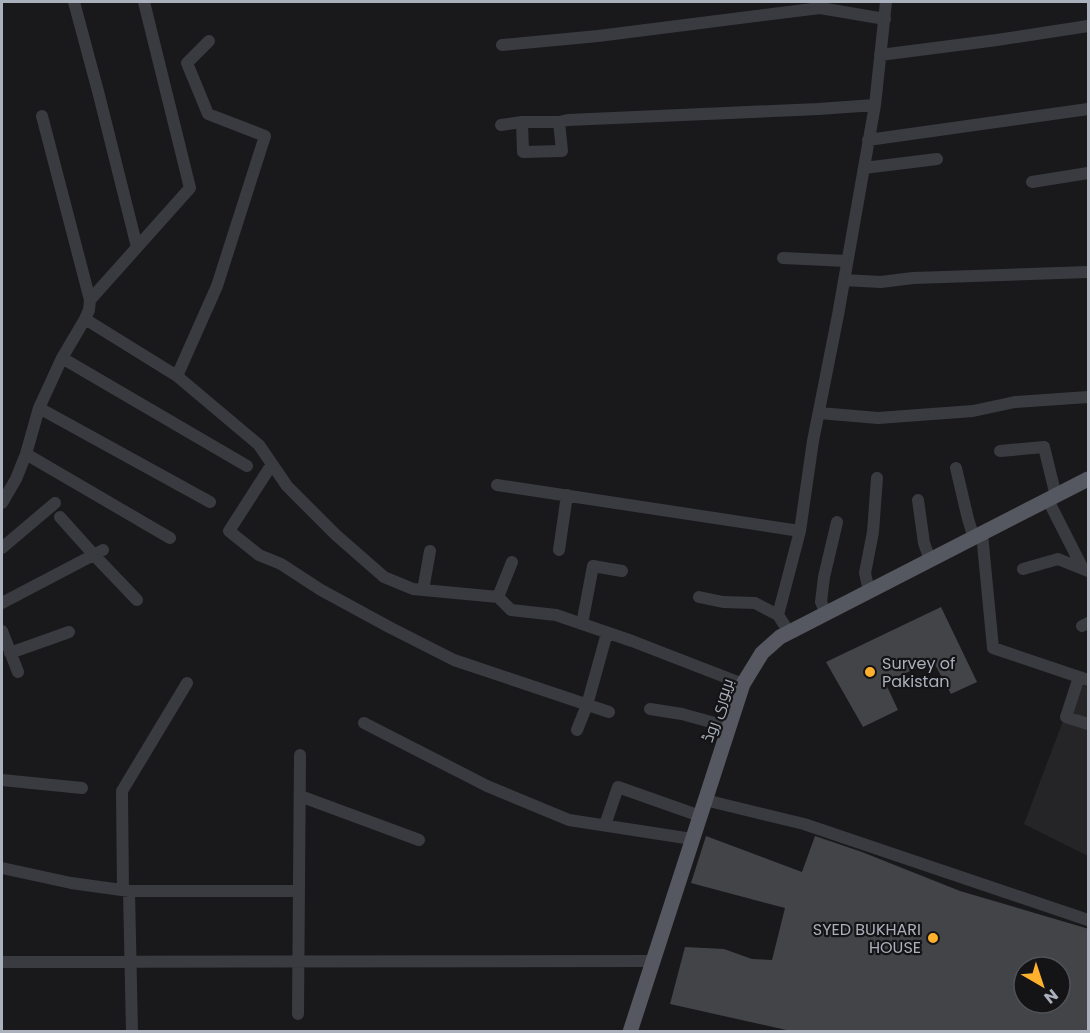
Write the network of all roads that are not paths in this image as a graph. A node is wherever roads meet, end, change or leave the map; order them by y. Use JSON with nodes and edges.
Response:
{"nodes":[{"id":1,"x":74,"y":2,"type":"edge"},
{"id":2,"x":144,"y":2,"type":"edge"},
{"id":3,"x":886,"y":2,"type":"edge"},
{"id":4,"x":885,"y":19,"type":"junction"},
{"id":5,"x":1089,"y":27,"type":"edge"},
{"id":6,"x":209,"y":41,"type":"dead end"},
{"id":7,"x":502,"y":45,"type":"dead end"},
{"id":8,"x":880,"y":55,"type":"junction"},
{"id":9,"x":874,"y":105,"type":"junction"},
{"id":10,"x":1089,"y":109,"type":"edge"},
{"id":11,"x":42,"y":116,"type":"dead end"},
{"id":12,"x":522,"y":122,"type":"junction"},
{"id":13,"x":559,"y":122,"type":"junction"},
{"id":14,"x":501,"y":125,"type":"dead end"},
{"id":15,"x":868,"y":140,"type":"junction"},
{"id":16,"x":938,"y":159,"type":"dead end"},
{"id":17,"x":864,"y":168,"type":"junction"},
{"id":18,"x":1089,"y":173,"type":"edge"},
{"id":19,"x":1032,"y":182,"type":"dead end"},
{"id":20,"x":137,"y":247,"type":"junction"},
{"id":21,"x":783,"y":258,"type":"dead end"},
{"id":22,"x":847,"y":261,"type":"junction"},
{"id":23,"x":1089,"y":272,"type":"edge"},
{"id":24,"x":844,"y":280,"type":"junction"},
{"id":25,"x":88,"y":310,"type":"junction"},
{"id":26,"x":62,"y":358,"type":"junction"},
{"id":27,"x":177,"y":375,"type":"junction"},
{"id":28,"x":1089,"y":397,"type":"edge"},
{"id":29,"x":39,"y":408,"type":"junction"},
{"id":30,"x":819,"y":413,"type":"junction"},
{"id":31,"x":1000,"y":451,"type":"dead end"},
{"id":32,"x":26,"y":454,"type":"junction"},
{"id":33,"x":272,"y":464,"type":"junction"},
{"id":34,"x":247,"y":466,"type":"dead end"},
{"id":35,"x":956,"y":468,"type":"dead end"},
{"id":36,"x":877,"y":478,"type":"dead end"},
{"id":37,"x":1089,"y":480,"type":"edge"},
{"id":38,"x":497,"y":485,"type":"dead end"},
{"id":39,"x":567,"y":495,"type":"junction"},
{"id":40,"x":1052,"y":498,"type":"junction"},
{"id":41,"x":918,"y":500,"type":"dead end"},
{"id":42,"x":210,"y":502,"type":"dead end"},
{"id":43,"x":2,"y":503,"type":"edge"},
{"id":44,"x":55,"y":503,"type":"dead end"},
{"id":45,"x":60,"y":517,"type":"dead end"},
{"id":46,"x":837,"y":522,"type":"dead end"},
{"id":47,"x":800,"y":531,"type":"junction"},
{"id":48,"x":978,"y":536,"type":"junction"},
{"id":49,"x":170,"y":538,"type":"dead end"},
{"id":50,"x":2,"y":548,"type":"edge"},
{"id":51,"x":559,"y":550,"type":"dead end"},
{"id":52,"x":430,"y":551,"type":"dead end"},
{"id":53,"x":99,"y":553,"type":"junction"},
{"id":54,"x":930,"y":560,"type":"junction"},
{"id":55,"x":512,"y":562,"type":"dead end"},
{"id":56,"x":1023,"y":569,"type":"dead end"},
{"id":57,"x":1086,"y":570,"type":"edge"},
{"id":58,"x":622,"y":571,"type":"dead end"},
{"id":59,"x":423,"y":590,"type":"junction"},
{"id":60,"x":869,"y":591,"type":"junction"},
{"id":61,"x":498,"y":597,"type":"junction"},
{"id":62,"x":699,"y":597,"type":"dead end"},
{"id":63,"x":137,"y":600,"type":"dead end"},
{"id":64,"x":2,"y":603,"type":"edge"},
{"id":65,"x":826,"y":613,"type":"junction"},
{"id":66,"x":778,"y":615,"type":"junction"},
{"id":67,"x":582,"y":624,"type":"junction"},
{"id":68,"x":2,"y":631,"type":"edge"},
{"id":69,"x":69,"y":632,"type":"dead end"},
{"id":70,"x":789,"y":632,"type":"junction"},
{"id":71,"x":607,"y":633,"type":"junction"},
{"id":72,"x":10,"y":653,"type":"junction"},
{"id":73,"x":18,"y":672,"type":"dead end"},
{"id":74,"x":1084,"y":679,"type":"edge"},
{"id":75,"x":187,"y":683,"type":"dead end"},
{"id":76,"x":743,"y":684,"type":"junction"},
{"id":77,"x":587,"y":705,"type":"junction"},
{"id":78,"x":650,"y":709,"type":"dead end"},
{"id":79,"x":609,"y":712,"type":"dead end"},
{"id":80,"x":364,"y":723,"type":"dead end"},
{"id":81,"x":1089,"y":724,"type":"edge"},
{"id":82,"x":729,"y":727,"type":"junction"},
{"id":83,"x":576,"y":730,"type":"dead end"},
{"id":84,"x":300,"y":755,"type":"dead end"},
{"id":85,"x":2,"y":780,"type":"edge"},
{"id":86,"x":81,"y":788,"type":"dead end"},
{"id":87,"x":300,"y":796,"type":"junction"},
{"id":88,"x":705,"y":800,"type":"junction"},
{"id":89,"x":700,"y":816,"type":"junction"},
{"id":90,"x":605,"y":825,"type":"junction"},
{"id":91,"x":692,"y":839,"type":"junction"},
{"id":92,"x":419,"y":840,"type":"dead end"},
{"id":93,"x":2,"y":868,"type":"edge"},
{"id":94,"x":126,"y":890,"type":"junction"},
{"id":95,"x":298,"y":891,"type":"junction"},
{"id":96,"x":1089,"y":920,"type":"edge"},
{"id":97,"x":653,"y":961,"type":"junction"},
{"id":98,"x":2,"y":962,"type":"edge"},
{"id":99,"x":131,"y":962,"type":"junction"},
{"id":100,"x":298,"y":962,"type":"junction"},
{"id":101,"x":298,"y":1014,"type":"dead end"},
{"id":102,"x":132,"y":1032,"type":"edge"},
{"id":103,"x":630,"y":1032,"type":"edge"}],
"edges":[{"from":1,"to":20,"type":"street"},
{"from":2,"to":20,"type":"street"},
{"from":3,"to":4,"type":"street"},
{"from":4,"to":7,"type":"street"},
{"from":4,"to":8,"type":"street"},
{"from":5,"to":8,"type":"street"},
{"from":6,"to":27,"type":"street"},
{"from":8,"to":9,"type":"street"},
{"from":9,"to":13,"type":"street"},
{"from":9,"to":15,"type":"street"},
{"from":10,"to":15,"type":"street"},
{"from":11,"to":25,"type":"street"},
{"from":12,"to":13,"type":"street"},
{"from":12,"to":13,"type":"street"},
{"from":12,"to":14,"type":"street"},
{"from":15,"to":17,"type":"street"},
{"from":16,"to":17,"type":"street"},
{"from":17,"to":22,"type":"street"},
{"from":18,"to":19,"type":"street"},
{"from":20,"to":25,"type":"street"},
{"from":21,"to":22,"type":"street"},
{"from":22,"to":24,"type":"street"},
{"from":23,"to":24,"type":"street"},
{"from":24,"to":30,"type":"street"},
{"from":25,"to":26,"type":"street"},
{"from":25,"to":27,"type":"street"},
{"from":26,"to":29,"type":"street"},
{"from":26,"to":34,"type":"street"},
{"from":27,"to":33,"type":"street"},
{"from":28,"to":30,"type":"street"},
{"from":29,"to":32,"type":"street"},
{"from":29,"to":42,"type":"street"},
{"from":30,"to":47,"type":"street"},
{"from":31,"to":40,"type":"street"},
{"from":32,"to":43,"type":"street"},
{"from":32,"to":49,"type":"street"},
{"from":33,"to":59,"type":"street"},
{"from":33,"to":77,"type":"street"},
{"from":35,"to":48,"type":"street"},
{"from":36,"to":60,"type":"street"},
{"from":37,"to":40,"type":"main road","name":"بریوری روڈ"},
{"from":38,"to":39,"type":"street"},
{"from":39,"to":47,"type":"street"},
{"from":39,"to":51,"type":"street"},
{"from":40,"to":48,"type":"main road","name":"بریوری روڈ"},
{"from":40,"to":57,"type":"street"},
{"from":41,"to":54,"type":"street"},
{"from":44,"to":50,"type":"street"},
{"from":45,"to":53,"type":"street"},
{"from":46,"to":65,"type":"street"},
{"from":47,"to":66,"type":"street"},
{"from":48,"to":54,"type":"main road","name":"بریوری روڈ"},
{"from":48,"to":74,"type":"street"},
{"from":52,"to":59,"type":"street"},
{"from":53,"to":63,"type":"street"},
{"from":53,"to":64,"type":"street"},
{"from":54,"to":60,"type":"main road","name":"بریوری روڈ"},
{"from":55,"to":61,"type":"street"},
{"from":56,"to":57,"type":"street"},
{"from":58,"to":67,"type":"street"},
{"from":59,"to":61,"type":"street"},
{"from":60,"to":65,"type":"main road","name":"بریوری روڈ"},
{"from":61,"to":67,"type":"street"},
{"from":62,"to":66,"type":"street"},
{"from":65,"to":70,"type":"main road","name":"بریوری روڈ"},
{"from":66,"to":70,"type":"street"},
{"from":67,"to":71,"type":"street"},
{"from":68,"to":72,"type":"street"},
{"from":69,"to":72,"type":"street"},
{"from":70,"to":76,"type":"main road","name":"بریوری روڈ"},
{"from":71,"to":76,"type":"street"},
{"from":71,"to":77,"type":"street"},
{"from":72,"to":73,"type":"street"},
{"from":74,"to":81,"type":"street"},
{"from":75,"to":94,"type":"street"},
{"from":76,"to":82,"type":"main road","name":"بریوری روڈ"},
{"from":77,"to":79,"type":"street"},
{"from":77,"to":83,"type":"street"},
{"from":78,"to":82,"type":"street"},
{"from":80,"to":90,"type":"street"},
{"from":82,"to":88,"type":"main road","name":"بریوری روڈ"},
{"from":84,"to":87,"type":"street"},
{"from":85,"to":86,"type":"street"},
{"from":87,"to":92,"type":"street"},
{"from":87,"to":95,"type":"street"},
{"from":88,"to":89,"type":"main road","name":"بریوری روڈ"},
{"from":88,"to":96,"type":"street"},
{"from":89,"to":90,"type":"street"},
{"from":89,"to":91,"type":"main road","name":"بریوری روڈ"},
{"from":90,"to":91,"type":"street"},
{"from":91,"to":97,"type":"main road","name":"بریوری روڈ"},
{"from":93,"to":94,"type":"street"},
{"from":94,"to":95,"type":"street"},
{"from":94,"to":99,"type":"street"},
{"from":95,"to":100,"type":"street"},
{"from":97,"to":100,"type":"street"},
{"from":97,"to":103,"type":"main road","name":"بریوری روڈ"},
{"from":98,"to":99,"type":"street"},
{"from":99,"to":100,"type":"street"},
{"from":99,"to":102,"type":"street"},
{"from":100,"to":101,"type":"street"}]}
